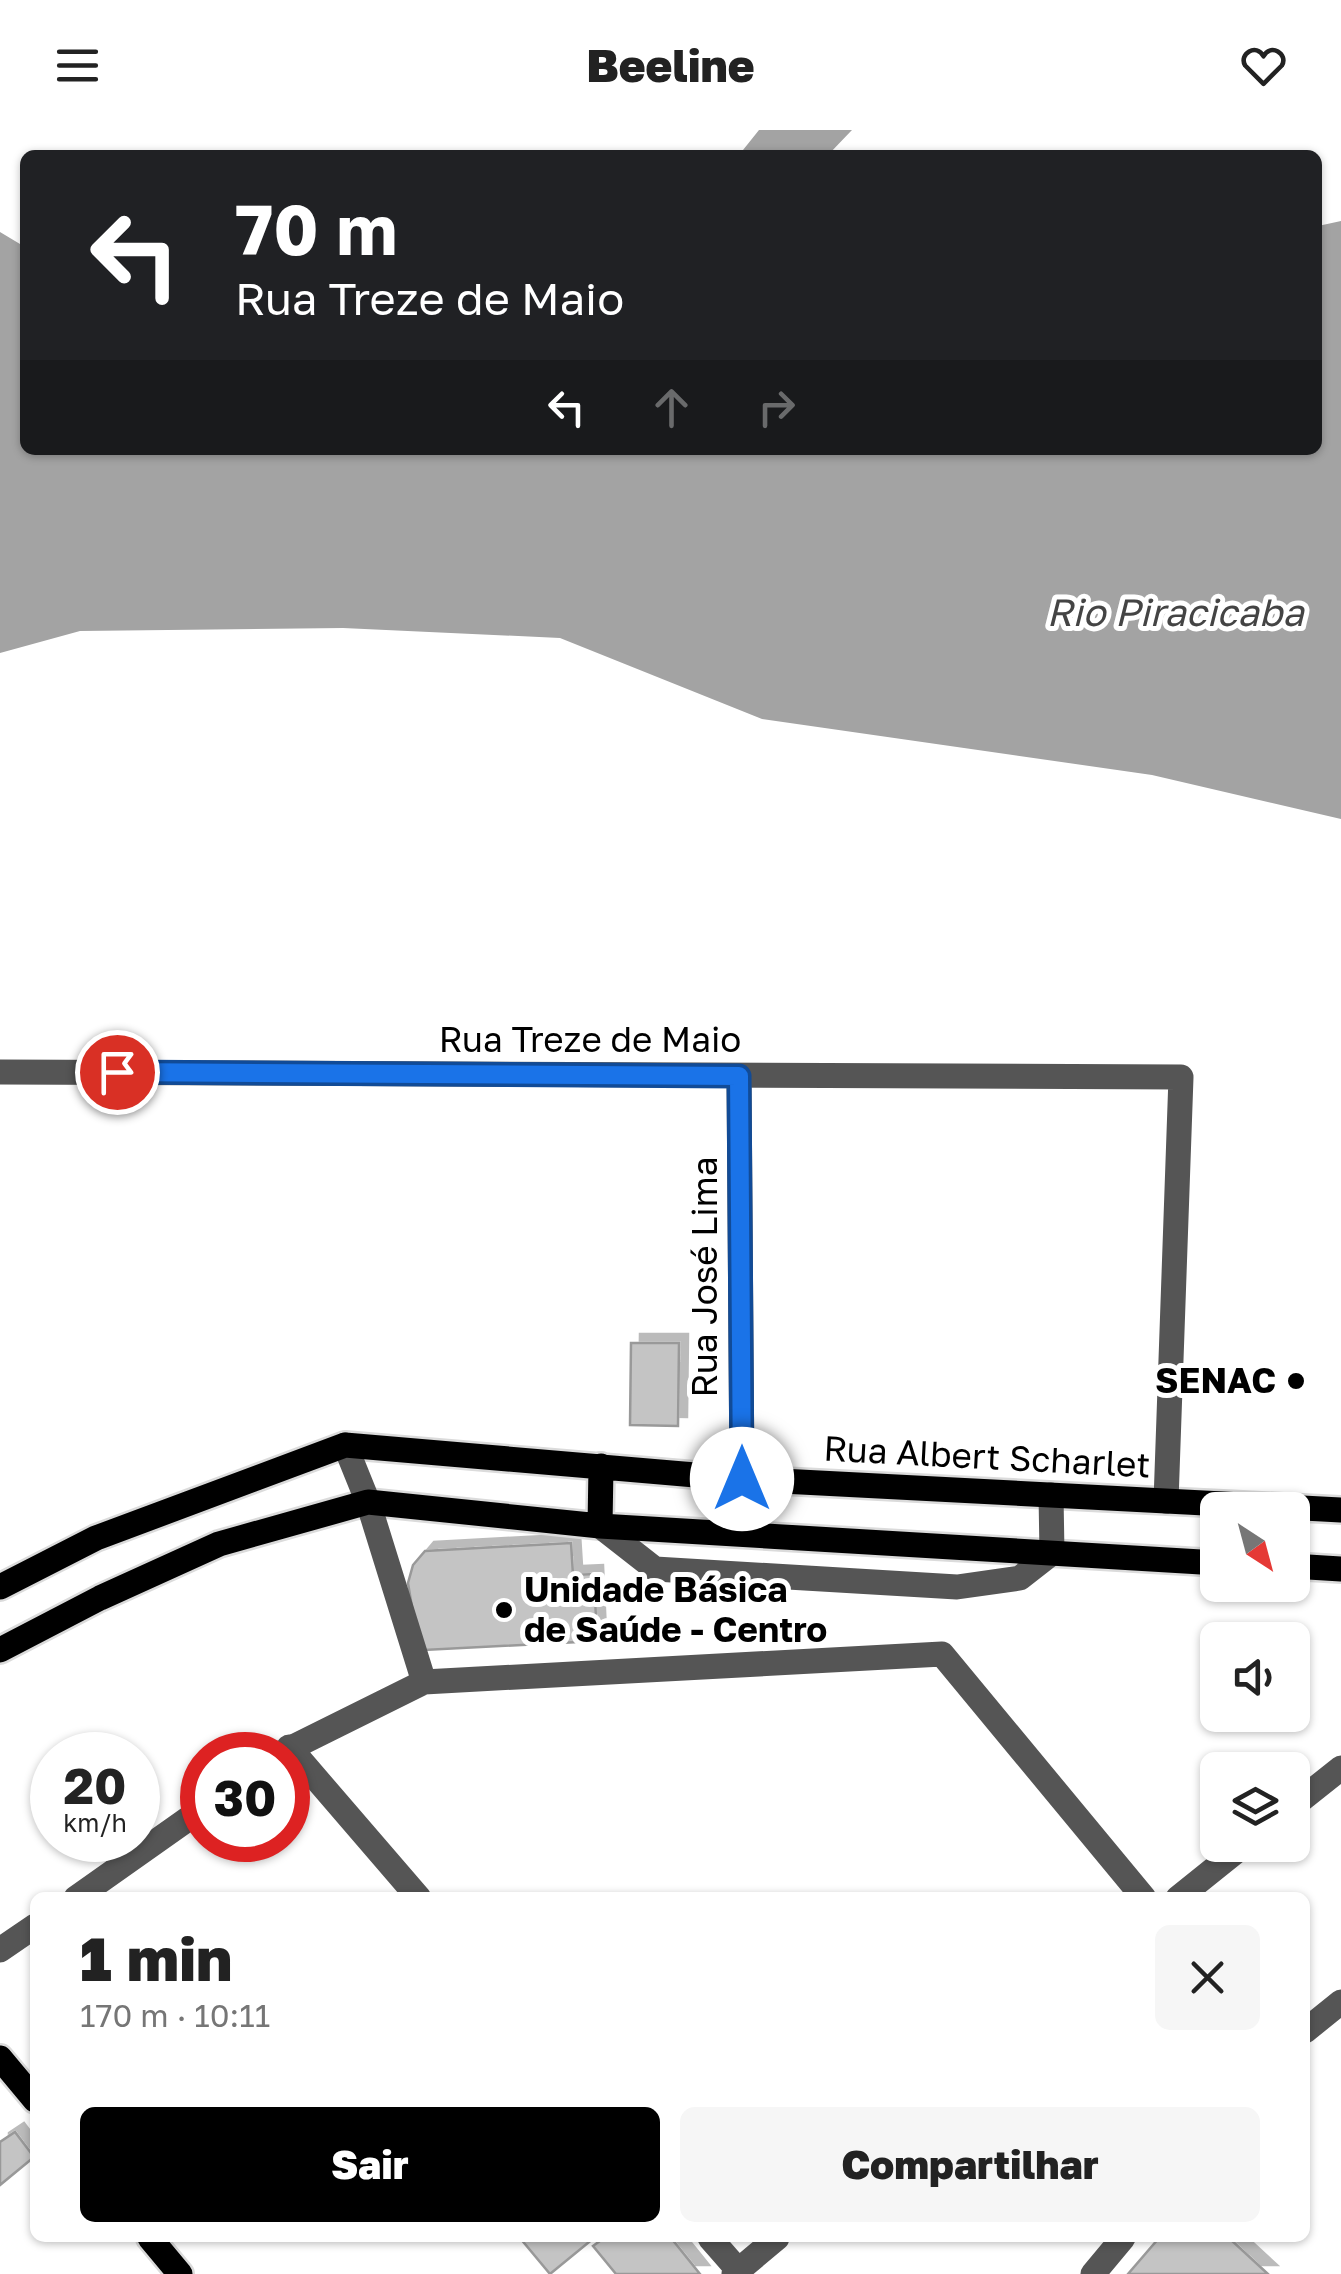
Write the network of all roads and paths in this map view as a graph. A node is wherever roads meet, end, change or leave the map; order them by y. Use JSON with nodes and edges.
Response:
{"nodes":[{"id":1,"x":0,"y":1072,"type":"edge"},
{"id":2,"x":739,"y":1076,"type":"junction"},
{"id":3,"x":346,"y":1446,"type":"junction"},
{"id":4,"x":601,"y":1466,"type":"junction"},
{"id":5,"x":742,"y":1479,"type":"junction"},
{"id":6,"x":1051,"y":1495,"type":"junction"},
{"id":7,"x":1166,"y":1501,"type":"junction"},
{"id":8,"x":368,"y":1502,"type":"junction"},
{"id":9,"x":1341,"y":1510,"type":"edge"},
{"id":10,"x":600,"y":1526,"type":"junction"},
{"id":11,"x":1052,"y":1553,"type":"junction"},
{"id":12,"x":1200,"y":1561,"type":"edge"},
{"id":13,"x":1310,"y":1567,"type":"edge"},
{"id":14,"x":1341,"y":1568,"type":"edge"},
{"id":15,"x":0,"y":1588,"type":"edge"},
{"id":16,"x":0,"y":1650,"type":"edge"},
{"id":17,"x":424,"y":1682,"type":"junction"},
{"id":18,"x":310,"y":1738,"type":"edge"},
{"id":19,"x":1341,"y":1768,"type":"edge"},
{"id":20,"x":310,"y":1780,"type":"edge"},
{"id":21,"x":1310,"y":1793,"type":"edge"},
{"id":22,"x":180,"y":1825,"type":"edge"},
{"id":23,"x":1223,"y":1862,"type":"edge"},
{"id":24,"x":84,"y":1892,"type":"edge"},
{"id":25,"x":412,"y":1892,"type":"edge"},
{"id":26,"x":1139,"y":1892,"type":"edge"},
{"id":27,"x":1185,"y":1892,"type":"edge"},
{"id":28,"x":30,"y":1929,"type":"edge"},
{"id":29,"x":0,"y":1950,"type":"edge"},
{"id":30,"x":1341,"y":2002,"type":"edge"},
{"id":31,"x":1310,"y":2027,"type":"edge"},
{"id":32,"x":0,"y":2058,"type":"edge"},
{"id":33,"x":30,"y":2094,"type":"edge"},
{"id":34,"x":153,"y":2242,"type":"edge"},
{"id":35,"x":713,"y":2242,"type":"edge"},
{"id":36,"x":772,"y":2242,"type":"edge"},
{"id":37,"x":1120,"y":2242,"type":"edge"},
{"id":38,"x":736,"y":2272,"type":"edge"},
{"id":39,"x":180,"y":2274,"type":"edge"},
{"id":40,"x":1092,"y":2274,"type":"edge"}],
"edges":[{"from":1,"to":2,"type":"street","name":"Rua Treze de Maio"},
{"from":2,"to":5,"type":"street","name":"Rua José Lima"},
{"from":2,"to":7,"type":"street","name":"Rua Treze de Maio"},
{"from":3,"to":4,"type":"main road","name":"Rua Albert Scharlet"},
{"from":3,"to":8,"type":"street"},
{"from":3,"to":15,"type":"main road","name":"Rua Albert Scharlet"},
{"from":4,"to":5,"type":"main road","name":"Rua Albert Scharlet"},
{"from":4,"to":10,"type":"main road"},
{"from":5,"to":6,"type":"main road","name":"Rua Albert Scharlet"},
{"from":6,"to":7,"type":"main road","name":"Rua Albert Scharlet"},
{"from":6,"to":11,"type":"street"},
{"from":7,"to":9,"type":"main road","name":"Rua Albert Scharlet"},
{"from":8,"to":10,"type":"main road"},
{"from":8,"to":16,"type":"main road"},
{"from":8,"to":17,"type":"street"},
{"from":10,"to":11,"type":"main road"},
{"from":10,"to":11,"type":"street"},
{"from":11,"to":12,"type":"main road"},
{"from":13,"to":14,"type":"main road"},
{"from":17,"to":18,"type":"street"},
{"from":17,"to":26,"type":"street"},
{"from":19,"to":21,"type":"street"},
{"from":20,"to":25,"type":"street"},
{"from":22,"to":24,"type":"street"},
{"from":23,"to":27,"type":"street"},
{"from":28,"to":29,"type":"street"},
{"from":30,"to":31,"type":"street"},
{"from":32,"to":33,"type":"main road"},
{"from":34,"to":39,"type":"main road"},
{"from":35,"to":38,"type":"street"},
{"from":36,"to":38,"type":"street"},
{"from":37,"to":40,"type":"street"}]}
